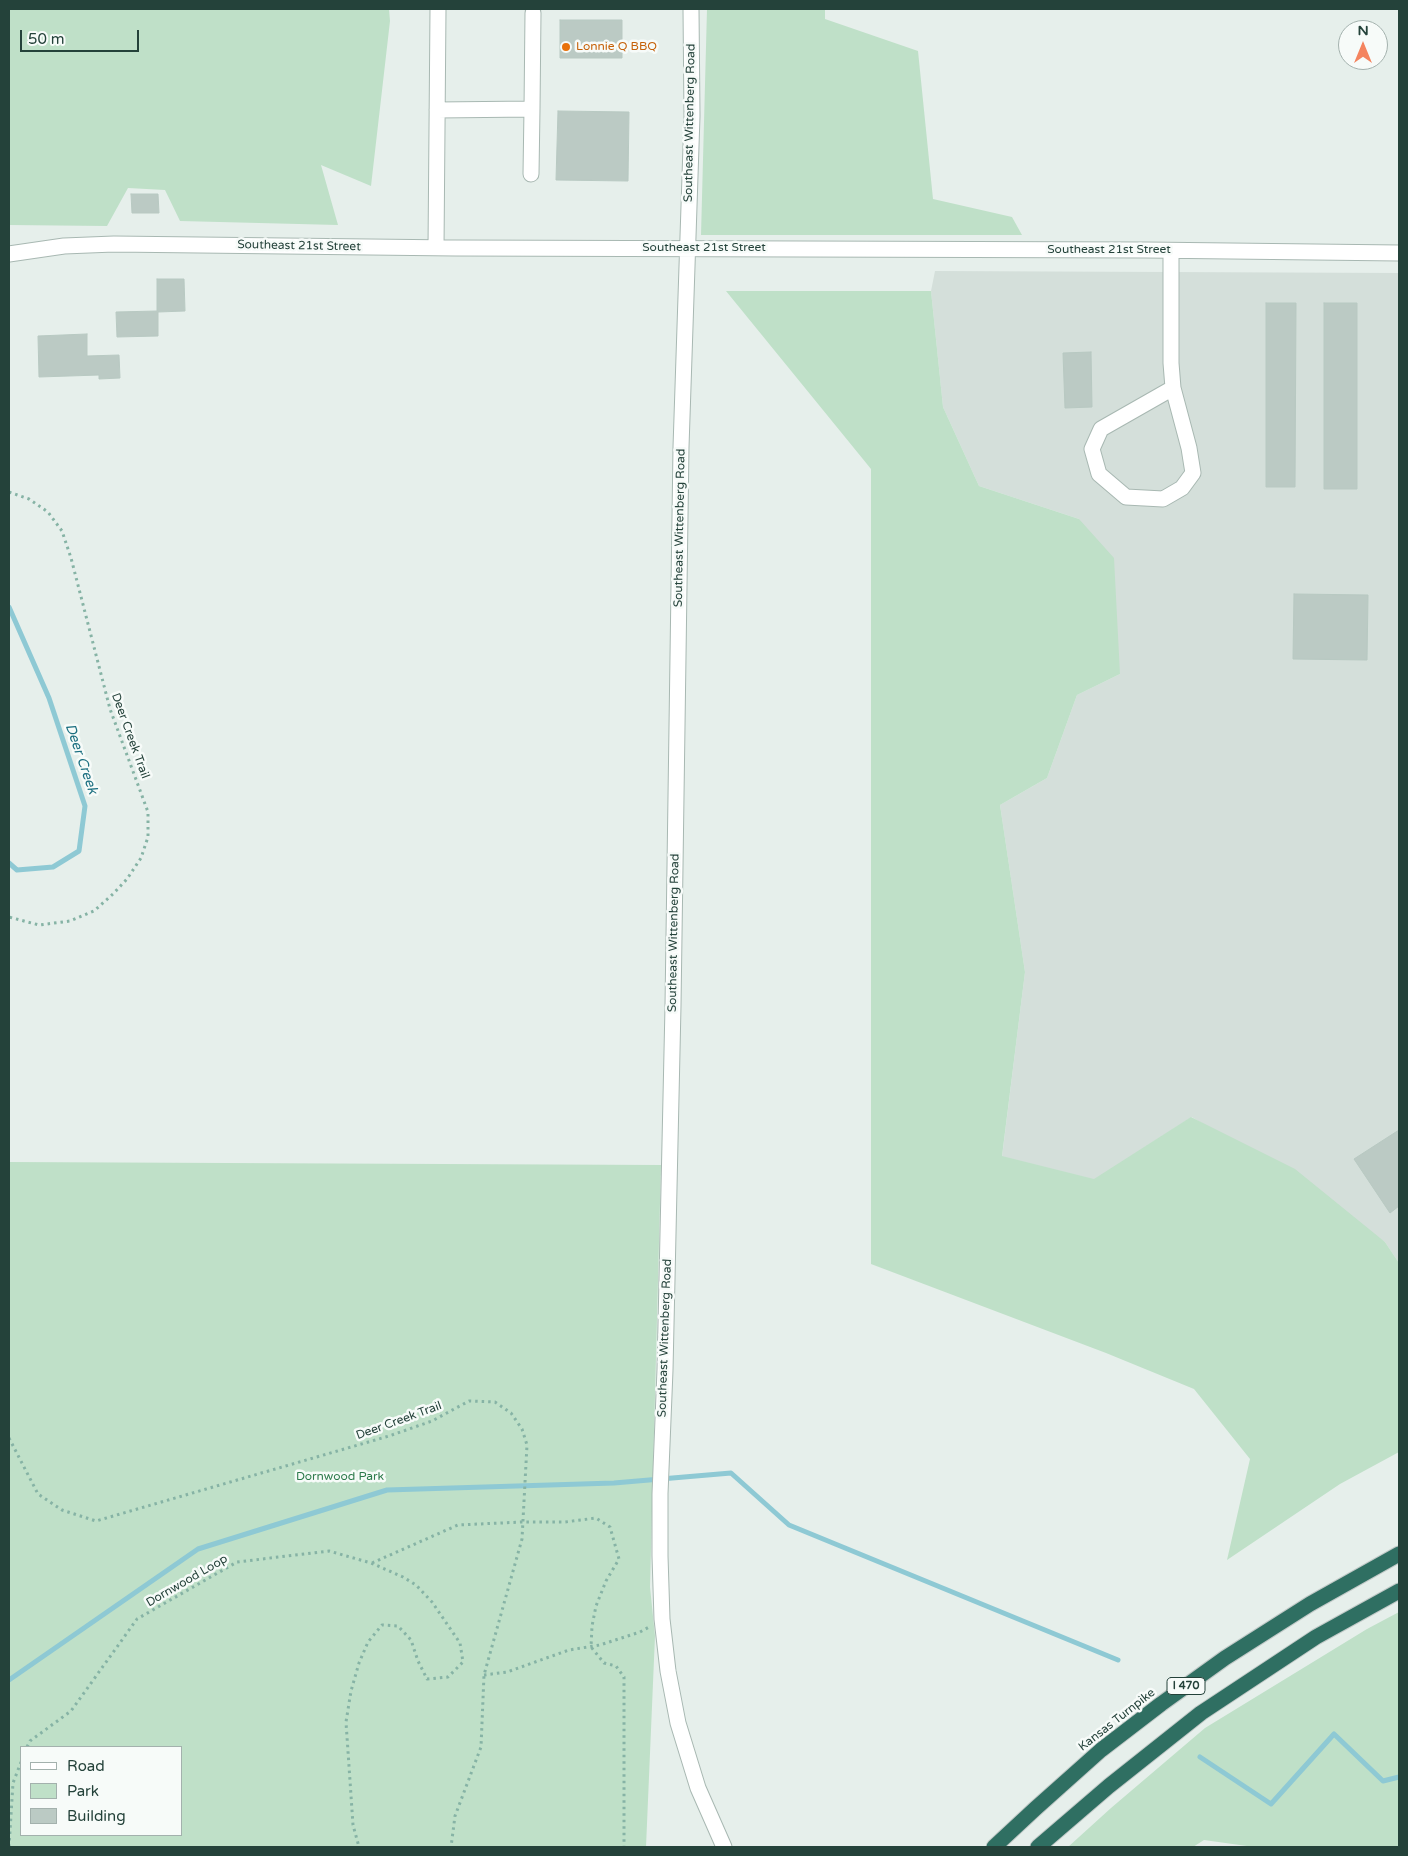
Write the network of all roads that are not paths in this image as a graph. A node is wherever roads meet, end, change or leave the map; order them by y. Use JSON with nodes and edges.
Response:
{"nodes":[{"id":1,"x":438,"y":9,"type":"edge"},
{"id":2,"x":691,"y":9,"type":"edge"},
{"id":3,"x":533,"y":12,"type":"dead end"},
{"id":4,"x":532,"y":109,"type":"junction"},
{"id":5,"x":438,"y":110,"type":"junction"},
{"id":6,"x":531,"y":174,"type":"dead end"},
{"id":7,"x":436,"y":248,"type":"junction"},
{"id":8,"x":687,"y":248,"type":"junction"},
{"id":9,"x":1171,"y":250,"type":"junction"},
{"id":10,"x":9,"y":254,"type":"edge"},
{"id":11,"x":1399,"y":254,"type":"edge"},
{"id":12,"x":1172,"y":388,"type":"junction"},
{"id":13,"x":1399,"y":1554,"type":"edge"},
{"id":14,"x":1399,"y":1591,"type":"edge"},
{"id":15,"x":724,"y":1847,"type":"edge"},
{"id":16,"x":994,"y":1847,"type":"edge"},
{"id":17,"x":1038,"y":1847,"type":"edge"}],
"edges":[{"from":1,"to":5,"type":"street"},
{"from":2,"to":8,"type":"street","name":"Southeast Wittenberg Road"},
{"from":3,"to":4,"type":"street"},
{"from":4,"to":5,"type":"street"},
{"from":4,"to":6,"type":"street"},
{"from":5,"to":7,"type":"street"},
{"from":7,"to":8,"type":"street","name":"Southeast 21st Street"},
{"from":7,"to":10,"type":"street","name":"Southeast 21st Street"},
{"from":8,"to":9,"type":"street","name":"Southeast 21st Street"},
{"from":8,"to":15,"type":"street","name":"Southeast Wittenberg Road"},
{"from":9,"to":11,"type":"street","name":"Southeast 21st Street"},
{"from":9,"to":12,"type":"street"},
{"from":12,"to":12,"type":"street"},
{"from":13,"to":16,"type":"highway","name":"Kansas Turnpike","number":"I 470"},
{"from":14,"to":17,"type":"highway","number":"I 470"}]}
